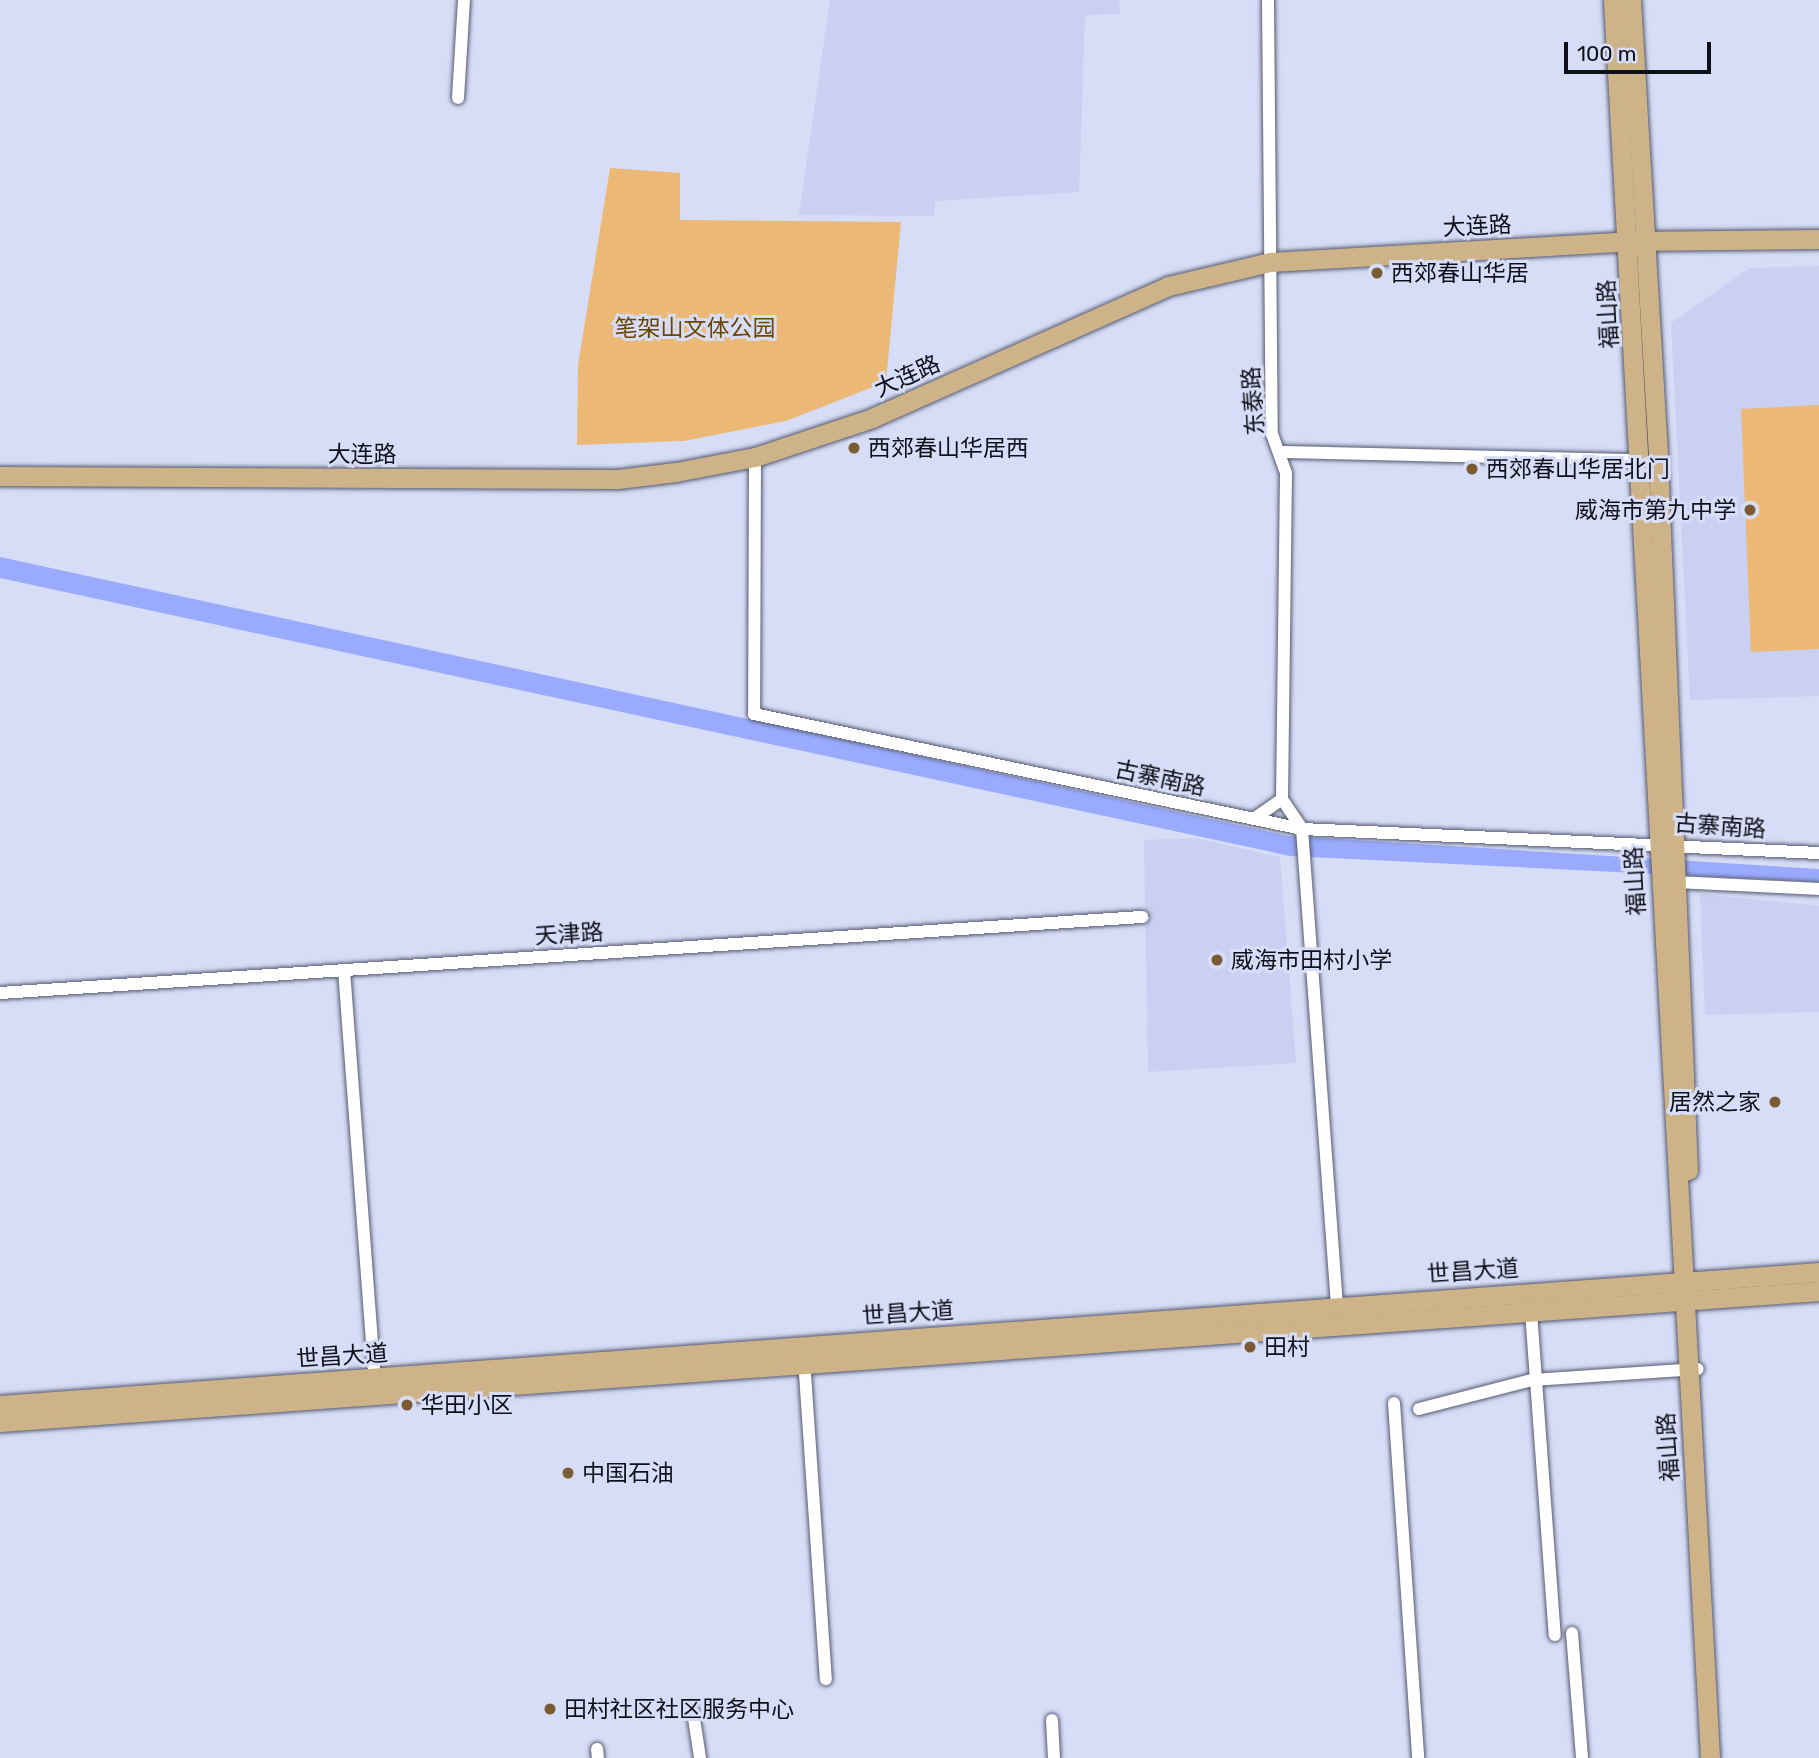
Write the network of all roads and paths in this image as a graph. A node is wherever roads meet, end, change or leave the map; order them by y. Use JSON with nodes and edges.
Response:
{"nodes":[{"id":1,"x":464,"y":0,"type":"edge"},
{"id":2,"x":1268,"y":0,"type":"edge"},
{"id":3,"x":1613,"y":0,"type":"edge"},
{"id":4,"x":1631,"y":0,"type":"edge"},
{"id":5,"x":458,"y":98,"type":"dead end"},
{"id":6,"x":1819,"y":239,"type":"edge"},
{"id":7,"x":1637,"y":241,"type":"junction"},
{"id":8,"x":1270,"y":262,"type":"junction"},
{"id":9,"x":1280,"y":452,"type":"junction"},
{"id":10,"x":755,"y":457,"type":"junction"},
{"id":11,"x":1650,"y":461,"type":"junction"},
{"id":12,"x":0,"y":476,"type":"edge"},
{"id":13,"x":1282,"y":799,"type":"junction"},
{"id":14,"x":1254,"y":819,"type":"junction"},
{"id":15,"x":1302,"y":832,"type":"junction"},
{"id":16,"x":1666,"y":848,"type":"junction"},
{"id":17,"x":1819,"y":853,"type":"edge"},
{"id":18,"x":1667,"y":882,"type":"junction"},
{"id":19,"x":1819,"y":889,"type":"edge"},
{"id":20,"x":1142,"y":918,"type":"dead end"},
{"id":21,"x":344,"y":970,"type":"junction"},
{"id":22,"x":0,"y":993,"type":"edge"},
{"id":23,"x":1819,"y":1272,"type":"edge"},
{"id":24,"x":1687,"y":1290,"type":"junction"},
{"id":25,"x":1819,"y":1291,"type":"edge"},
{"id":26,"x":1338,"y":1305,"type":"junction"},
{"id":27,"x":1531,"y":1312,"type":"junction"},
{"id":28,"x":803,"y":1354,"type":"junction"},
{"id":29,"x":1693,"y":1369,"type":"junction"},
{"id":30,"x":1532,"y":1380,"type":"junction"},
{"id":31,"x":375,"y":1386,"type":"junction"},
{"id":32,"x":1394,"y":1403,"type":"dead end"},
{"id":33,"x":0,"y":1405,"type":"edge"},
{"id":34,"x":1419,"y":1409,"type":"dead end"},
{"id":35,"x":0,"y":1422,"type":"edge"},
{"id":36,"x":1572,"y":1633,"type":"dead end"},
{"id":37,"x":1555,"y":1634,"type":"dead end"},
{"id":38,"x":826,"y":1679,"type":"dead end"},
{"id":39,"x":693,"y":1712,"type":"dead end"},
{"id":40,"x":1052,"y":1720,"type":"dead end"},
{"id":41,"x":700,"y":1758,"type":"edge"},
{"id":42,"x":1054,"y":1758,"type":"edge"},
{"id":43,"x":1418,"y":1758,"type":"edge"},
{"id":44,"x":1583,"y":1758,"type":"edge"},
{"id":45,"x":1710,"y":1758,"type":"edge"},
{"id":46,"x":1718,"y":1758,"type":"edge"}],
"edges":[{"from":1,"to":5,"type":"street"},
{"from":2,"to":8,"type":"street","name":"东泰路"},
{"from":3,"to":7,"type":"main road","name":"福山路"},
{"from":4,"to":7,"type":"main road","name":"福山路"},
{"from":6,"to":7,"type":"main road","name":"大连路"},
{"from":7,"to":8,"type":"main road","name":"大连路"},
{"from":7,"to":11,"type":"main road","name":"福山路"},
{"from":8,"to":9,"type":"street","name":"东泰路"},
{"from":8,"to":10,"type":"main road","name":"大连路"},
{"from":9,"to":11,"type":"street"},
{"from":9,"to":13,"type":"street","name":"东泰路"},
{"from":10,"to":12,"type":"main road","name":"大连路"},
{"from":10,"to":14,"type":"street","name":"古寨南路"},
{"from":11,"to":16,"type":"main road","name":"福山路"},
{"from":13,"to":14,"type":"street"},
{"from":13,"to":15,"type":"street"},
{"from":14,"to":15,"type":"street","name":"古寨南路"},
{"from":15,"to":16,"type":"street","name":"古寨南路"},
{"from":15,"to":26,"type":"street"},
{"from":16,"to":17,"type":"street","name":"古寨南路"},
{"from":16,"to":18,"type":"main road","name":"福山路"},
{"from":18,"to":19,"type":"street"},
{"from":18,"to":24,"type":"main road","name":"福山路"},
{"from":20,"to":21,"type":"street","name":"天津路"},
{"from":21,"to":22,"type":"street","name":"天津路"},
{"from":21,"to":31,"type":"street"},
{"from":23,"to":24,"type":"main road","name":"世昌大道"},
{"from":24,"to":25,"type":"main road","name":"世昌大道"},
{"from":24,"to":26,"type":"main road","name":"世昌大道"},
{"from":24,"to":27,"type":"main road","name":"世昌大道"},
{"from":24,"to":29,"type":"main road","name":"福山路"},
{"from":26,"to":28,"type":"main road","name":"世昌大道"},
{"from":27,"to":28,"type":"main road","name":"世昌大道"},
{"from":27,"to":30,"type":"street"},
{"from":28,"to":31,"type":"main road","name":"世昌大道"},
{"from":28,"to":38,"type":"street"},
{"from":29,"to":30,"type":"street"},
{"from":29,"to":45,"type":"main road","name":"福山路"},
{"from":29,"to":46,"type":"main road"},
{"from":30,"to":34,"type":"street"},
{"from":30,"to":37,"type":"street"},
{"from":31,"to":33,"type":"main road","name":"世昌大道"},
{"from":31,"to":35,"type":"main road","name":"世昌大道"},
{"from":32,"to":43,"type":"street"},
{"from":36,"to":44,"type":"street"},
{"from":39,"to":41,"type":"street"},
{"from":40,"to":42,"type":"street"}]}
